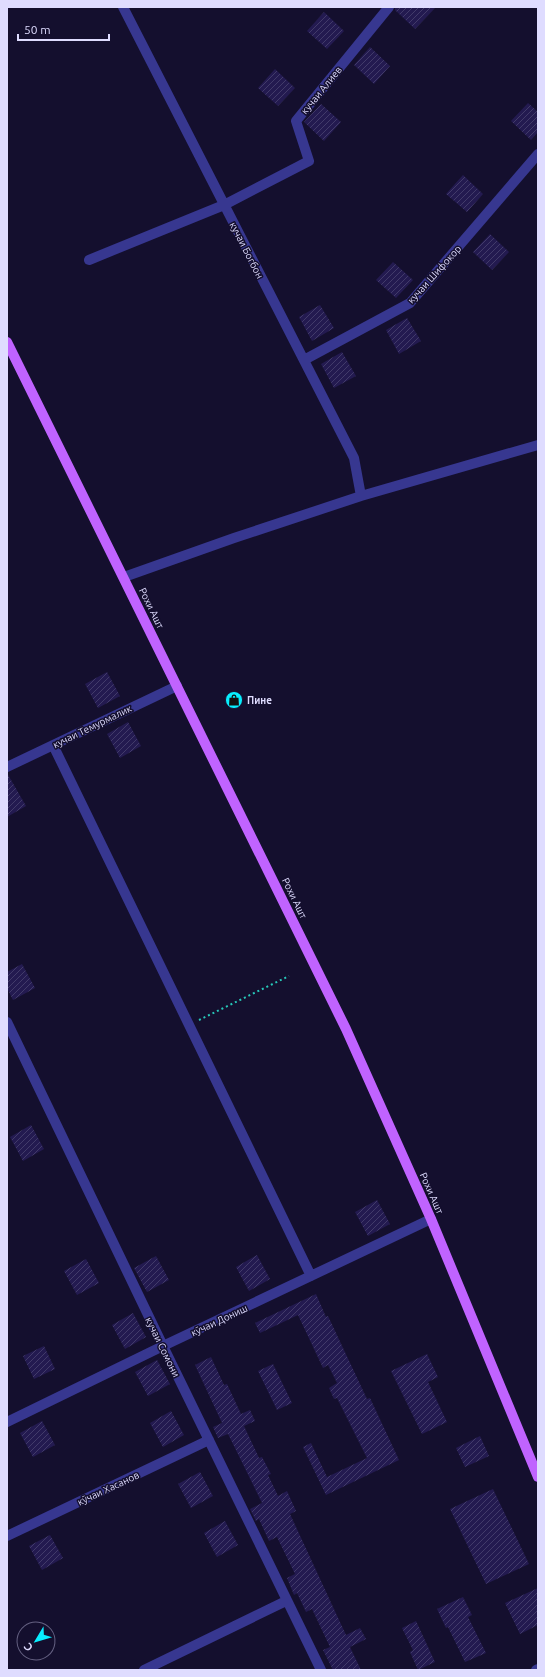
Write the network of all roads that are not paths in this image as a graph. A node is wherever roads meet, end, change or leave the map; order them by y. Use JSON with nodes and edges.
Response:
{"nodes":[{"id":1,"x":123,"y":7,"type":"edge"},
{"id":2,"x":388,"y":7,"type":"edge"},
{"id":3,"x":538,"y":154,"type":"edge"},
{"id":4,"x":224,"y":205,"type":"junction"},
{"id":5,"x":89,"y":260,"type":"dead end"},
{"id":6,"x":7,"y":342,"type":"edge"},
{"id":7,"x":304,"y":360,"type":"junction"},
{"id":8,"x":538,"y":445,"type":"edge"},
{"id":9,"x":361,"y":496,"type":"junction"},
{"id":10,"x":124,"y":578,"type":"junction"},
{"id":11,"x":177,"y":686,"type":"junction"},
{"id":12,"x":53,"y":745,"type":"junction"},
{"id":13,"x":7,"y":767,"type":"edge"},
{"id":14,"x":7,"y":1022,"type":"edge"},
{"id":15,"x":431,"y":1219,"type":"junction"},
{"id":16,"x":311,"y":1276,"type":"junction"},
{"id":17,"x":163,"y":1346,"type":"junction"},
{"id":18,"x":7,"y":1422,"type":"edge"},
{"id":19,"x":209,"y":1440,"type":"junction"},
{"id":20,"x":538,"y":1477,"type":"edge"},
{"id":21,"x":7,"y":1536,"type":"edge"},
{"id":22,"x":286,"y":1601,"type":"junction"},
{"id":23,"x":144,"y":1670,"type":"edge"},
{"id":24,"x":321,"y":1670,"type":"edge"}],
"edges":[{"from":1,"to":4,"type":"street","name":"кучаи Богбон"},
{"from":2,"to":4,"type":"street","name":"кучаи Алиев"},
{"from":3,"to":7,"type":"street","name":"кучаи Шифокор"},
{"from":4,"to":5,"type":"street"},
{"from":4,"to":7,"type":"street","name":"кучаи Богбон"},
{"from":6,"to":10,"type":"main road","name":"Рохи Ашт"},
{"from":7,"to":9,"type":"street","name":"кучаи Богбон"},
{"from":8,"to":9,"type":"street"},
{"from":9,"to":10,"type":"street"},
{"from":10,"to":11,"type":"main road","name":"Рохи Ашт"},
{"from":11,"to":12,"type":"street","name":"кучаи Темурмалик"},
{"from":11,"to":15,"type":"main road","name":"Рохи Ашт"},
{"from":12,"to":13,"type":"street","name":"кучаи Темурмалик"},
{"from":12,"to":16,"type":"street"},
{"from":14,"to":17,"type":"street","name":"кучаи Сомони"},
{"from":15,"to":16,"type":"street","name":"кӯчаи Дониш"},
{"from":15,"to":20,"type":"main road","name":"Рохи Ашт"},
{"from":16,"to":17,"type":"street","name":"кӯчаи Дониш"},
{"from":17,"to":18,"type":"street","name":"кӯчаи Дониш"},
{"from":17,"to":19,"type":"street","name":"кучаи Сомони"},
{"from":19,"to":21,"type":"street","name":"кӯчаи Хасанов"},
{"from":19,"to":22,"type":"street","name":"кучаи Сомони"},
{"from":22,"to":23,"type":"street"},
{"from":22,"to":24,"type":"street","name":"кучаи Сомони"}]}
